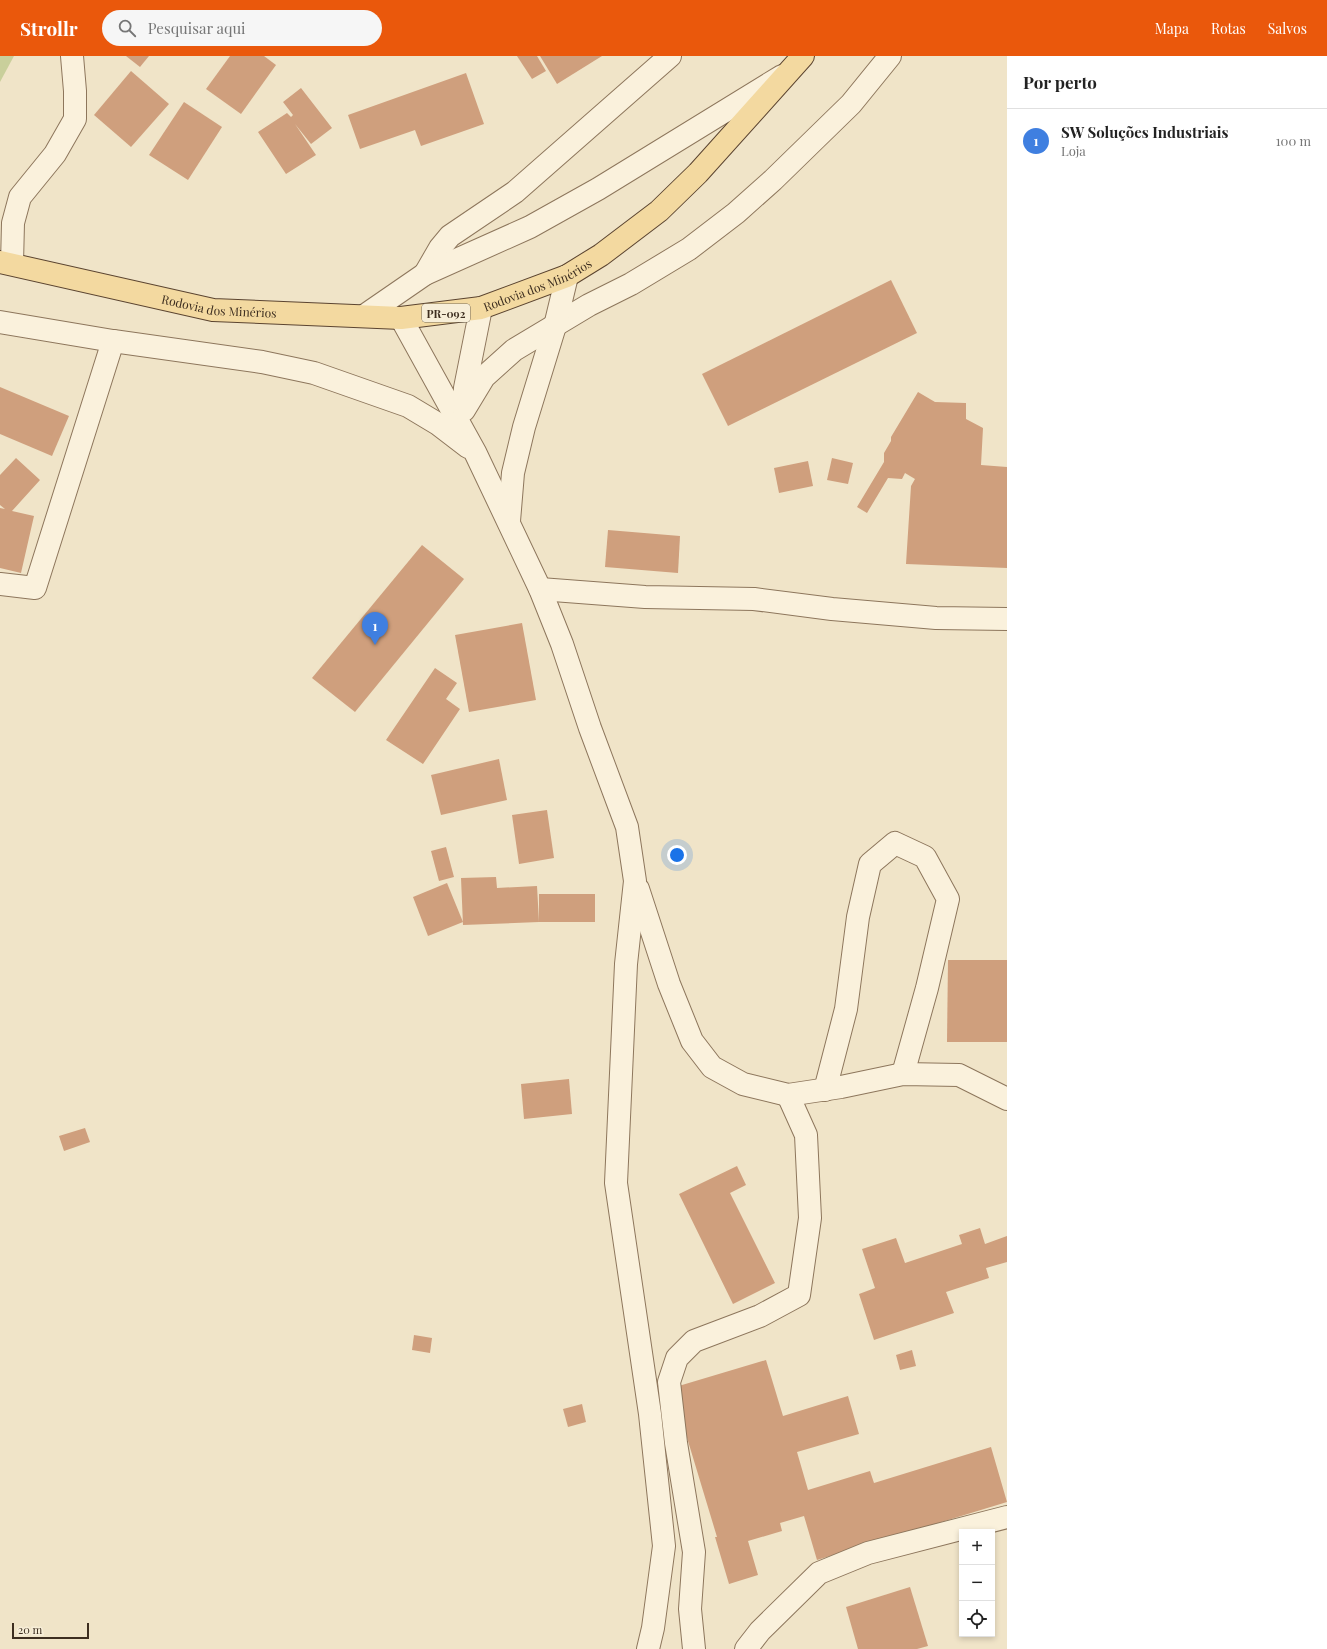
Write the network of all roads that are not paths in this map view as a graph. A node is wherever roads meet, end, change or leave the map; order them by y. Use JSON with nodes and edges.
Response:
{"nodes":[{"id":1,"x":72,"y":56,"type":"edge"},
{"id":2,"x":670,"y":56,"type":"edge"},
{"id":3,"x":803,"y":56,"type":"edge"},
{"id":4,"x":890,"y":56,"type":"edge"},
{"id":5,"x":788,"y":72,"type":"junction"},
{"id":6,"x":6,"y":263,"type":"edge"},
{"id":7,"x":425,"y":274,"type":"junction"},
{"id":8,"x":567,"y":276,"type":"junction"},
{"id":9,"x":481,"y":308,"type":"junction"},
{"id":10,"x":364,"y":316,"type":"junction"},
{"id":11,"x":401,"y":318,"type":"junction"},
{"id":12,"x":0,"y":322,"type":"edge"},
{"id":13,"x":555,"y":326,"type":"junction"},
{"id":14,"x":113,"y":342,"type":"junction"},
{"id":15,"x":464,"y":410,"type":"junction"},
{"id":16,"x":463,"y":431,"type":"junction"},
{"id":17,"x":475,"y":452,"type":"junction"},
{"id":18,"x":509,"y":522,"type":"junction"},
{"id":19,"x":0,"y":584,"type":"edge"},
{"id":20,"x":540,"y":589,"type":"junction"},
{"id":21,"x":1007,"y":618,"type":"edge"},
{"id":22,"x":635,"y":881,"type":"junction"},
{"id":23,"x":903,"y":1074,"type":"junction"},
{"id":24,"x":825,"y":1090,"type":"junction"},
{"id":25,"x":788,"y":1095,"type":"junction"},
{"id":26,"x":1007,"y":1099,"type":"edge"},
{"id":27,"x":1007,"y":1517,"type":"edge"},
{"id":28,"x":648,"y":1649,"type":"edge"},
{"id":29,"x":694,"y":1649,"type":"edge"},
{"id":30,"x":746,"y":1649,"type":"edge"}],
"edges":[{"from":1,"to":6,"type":"street"},
{"from":2,"to":7,"type":"street"},
{"from":3,"to":5,"type":"main road","name":"Rodovia dos Minérios","number":"PR-092"},
{"from":4,"to":13,"type":"street"},
{"from":5,"to":7,"type":"street"},
{"from":5,"to":8,"type":"main road","name":"Rodovia dos Minérios","number":"PR-092"},
{"from":6,"to":10,"type":"main road","name":"Rodovia dos Minérios","number":"PR-092"},
{"from":7,"to":10,"type":"street"},
{"from":8,"to":9,"type":"main road","name":"Rodovia dos Minérios","number":"PR-092"},
{"from":8,"to":13,"type":"street"},
{"from":9,"to":11,"type":"main road","name":"Rodovia dos Minérios","number":"PR-092"},
{"from":9,"to":15,"type":"street"},
{"from":10,"to":11,"type":"main road","name":"Rodovia dos Minérios","number":"PR-092"},
{"from":11,"to":16,"type":"street"},
{"from":12,"to":14,"type":"street"},
{"from":13,"to":15,"type":"street"},
{"from":13,"to":18,"type":"street"},
{"from":14,"to":17,"type":"street"},
{"from":14,"to":19,"type":"street"},
{"from":15,"to":16,"type":"street"},
{"from":16,"to":17,"type":"street"},
{"from":17,"to":18,"type":"street"},
{"from":18,"to":20,"type":"street"},
{"from":20,"to":21,"type":"street"},
{"from":20,"to":22,"type":"street"},
{"from":22,"to":25,"type":"street"},
{"from":22,"to":28,"type":"street"},
{"from":23,"to":24,"type":"street"},
{"from":23,"to":24,"type":"street"},
{"from":23,"to":26,"type":"street"},
{"from":24,"to":25,"type":"street"},
{"from":25,"to":29,"type":"street"},
{"from":27,"to":30,"type":"street"}]}
